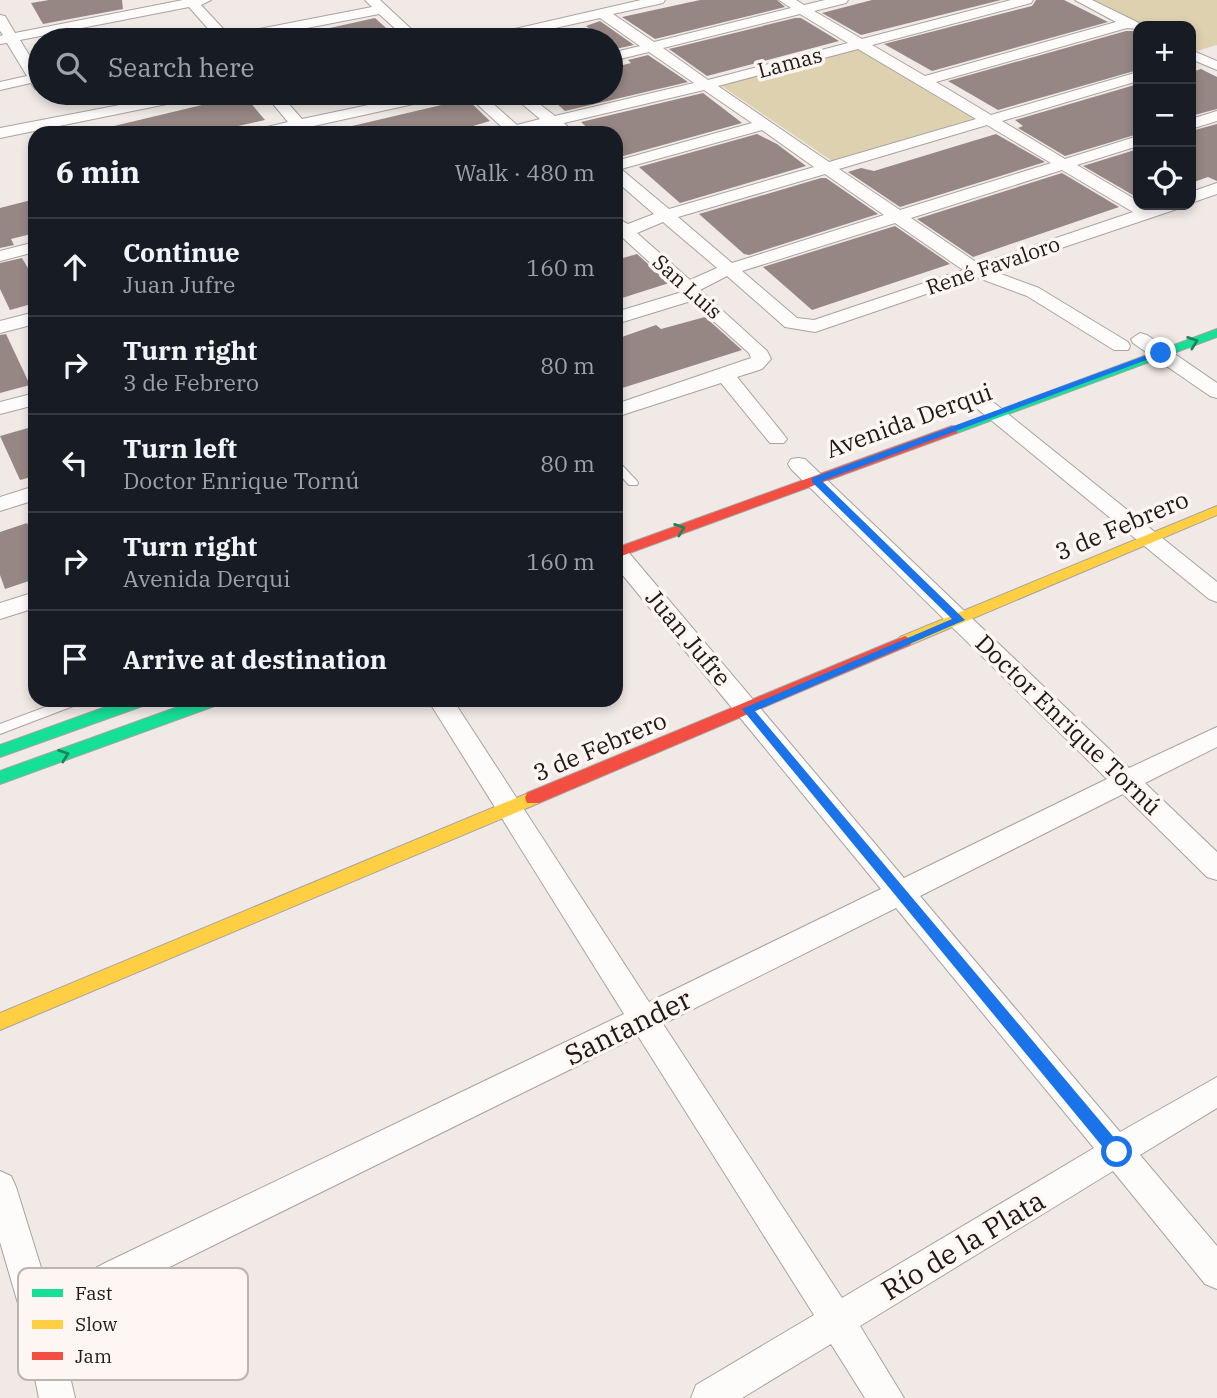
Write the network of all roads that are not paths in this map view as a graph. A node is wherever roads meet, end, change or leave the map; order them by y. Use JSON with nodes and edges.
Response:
{"nodes":[{"id":1,"x":658,"y":0,"type":"edge"},
{"id":2,"x":786,"y":0,"type":"edge"},
{"id":3,"x":841,"y":0,"type":"edge"},
{"id":4,"x":1026,"y":0,"type":"edge"},
{"id":5,"x":1083,"y":0,"type":"edge"},
{"id":6,"x":195,"y":1,"type":"edge"},
{"id":7,"x":377,"y":5,"type":"edge"},
{"id":8,"x":801,"y":10,"type":"junction"},
{"id":9,"x":602,"y":13,"type":"junction"},
{"id":10,"x":0,"y":19,"type":"edge"},
{"id":11,"x":1133,"y":25,"type":"edge"},
{"id":12,"x":61,"y":28,"type":"edge"},
{"id":13,"x":216,"y":28,"type":"edge"},
{"id":14,"x":278,"y":28,"type":"edge"},
{"id":15,"x":403,"y":28,"type":"edge"},
{"id":16,"x":536,"y":28,"type":"edge"},
{"id":17,"x":623,"y":28,"type":"edge"},
{"id":18,"x":623,"y":28,"type":"edge"},
{"id":19,"x":28,"y":35,"type":"edge"},
{"id":20,"x":6,"y":39,"type":"edge"},
{"id":21,"x":859,"y":44,"type":"junction"},
{"id":22,"x":650,"y":48,"type":"junction"},
{"id":23,"x":1217,"y":53,"type":"edge"},
{"id":24,"x":623,"y":54,"type":"edge"},
{"id":25,"x":1196,"y":58,"type":"edge"},
{"id":26,"x":1196,"y":59,"type":"edge"},
{"id":27,"x":1217,"y":66,"type":"edge"},
{"id":28,"x":28,"y":68,"type":"edge"},
{"id":29,"x":1133,"y":78,"type":"edge"},
{"id":30,"x":28,"y":82,"type":"edge"},
{"id":31,"x":921,"y":82,"type":"junction"},
{"id":32,"x":705,"y":85,"type":"junction"},
{"id":33,"x":0,"y":86,"type":"edge"},
{"id":34,"x":111,"y":105,"type":"edge"},
{"id":35,"x":281,"y":105,"type":"edge"},
{"id":36,"x":397,"y":105,"type":"edge"},
{"id":37,"x":484,"y":105,"type":"edge"},
{"id":38,"x":532,"y":105,"type":"edge"},
{"id":39,"x":59,"y":112,"type":"edge"},
{"id":40,"x":1217,"y":116,"type":"edge"},
{"id":41,"x":988,"y":121,"type":"junction"},
{"id":42,"x":554,"y":122,"type":"junction"},
{"id":43,"x":1196,"y":122,"type":"edge"},
{"id":44,"x":762,"y":125,"type":"junction"},
{"id":45,"x":299,"y":126,"type":"edge"},
{"id":46,"x":314,"y":126,"type":"edge"},
{"id":47,"x":505,"y":126,"type":"edge"},
{"id":48,"x":537,"y":126,"type":"edge"},
{"id":49,"x":559,"y":126,"type":"edge"},
{"id":50,"x":0,"y":133,"type":"edge"},
{"id":51,"x":1133,"y":143,"type":"edge"},
{"id":52,"x":623,"y":164,"type":"edge"},
{"id":53,"x":1063,"y":166,"type":"junction"},
{"id":54,"x":827,"y":170,"type":"junction"},
{"id":55,"x":623,"y":179,"type":"edge"},
{"id":56,"x":1217,"y":188,"type":"edge"},
{"id":57,"x":1196,"y":196,"type":"edge"},
{"id":58,"x":1155,"y":210,"type":"edge"},
{"id":59,"x":1146,"y":213,"type":"junction"},
{"id":60,"x":664,"y":216,"type":"junction"},
{"id":61,"x":897,"y":217,"type":"junction"},
{"id":62,"x":623,"y":229,"type":"edge"},
{"id":63,"x":623,"y":233,"type":"edge"},
{"id":64,"x":28,"y":249,"type":"edge"},
{"id":65,"x":0,"y":256,"type":"edge"},
{"id":66,"x":727,"y":270,"type":"junction"},
{"id":67,"x":978,"y":272,"type":"junction"},
{"id":68,"x":692,"y":292,"type":"junction"},
{"id":69,"x":623,"y":316,"type":"edge"},
{"id":70,"x":28,"y":320,"type":"edge"},
{"id":71,"x":0,"y":327,"type":"edge"},
{"id":72,"x":1217,"y":333,"type":"edge"},
{"id":73,"x":1147,"y":337,"type":"joint"},
{"id":74,"x":1121,"y":346,"type":"junction"},
{"id":75,"x":1161,"y":353,"type":"junction"},
{"id":76,"x":1095,"y":355,"type":"dead end"},
{"id":77,"x":725,"y":375,"type":"junction"},
{"id":78,"x":1217,"y":392,"type":"edge"},
{"id":79,"x":28,"y":401,"type":"edge"},
{"id":80,"x":981,"y":402,"type":"junction"},
{"id":81,"x":0,"y":408,"type":"edge"},
{"id":82,"x":623,"y":409,"type":"edge"},
{"id":83,"x":777,"y":439,"type":"dead end"},
{"id":84,"x":803,"y":468,"type":"junction"},
{"id":85,"x":623,"y":472,"type":"edge"},
{"id":86,"x":633,"y":483,"type":"dead end"},
{"id":87,"x":28,"y":495,"type":"edge"},
{"id":88,"x":0,"y":504,"type":"edge"},
{"id":89,"x":1217,"y":510,"type":"edge"},
{"id":90,"x":1149,"y":539,"type":"junction"},
{"id":91,"x":623,"y":549,"type":"edge"},
{"id":92,"x":623,"y":560,"type":"edge"},
{"id":93,"x":1217,"y":594,"type":"edge"},
{"id":94,"x":28,"y":602,"type":"edge"},
{"id":95,"x":0,"y":611,"type":"edge"},
{"id":96,"x":959,"y":620,"type":"junction"},
{"id":97,"x":58,"y":707,"type":"edge"},
{"id":98,"x":123,"y":707,"type":"edge"},
{"id":99,"x":195,"y":707,"type":"edge"},
{"id":100,"x":444,"y":707,"type":"edge"},
{"id":101,"x":747,"y":709,"type":"junction"},
{"id":102,"x":0,"y":729,"type":"edge"},
{"id":103,"x":1217,"y":736,"type":"edge"},
{"id":104,"x":0,"y":751,"type":"edge"},
{"id":105,"x":0,"y":778,"type":"edge"},
{"id":106,"x":1126,"y":781,"type":"junction"},
{"id":107,"x":510,"y":810,"type":"junction"},
{"id":108,"x":1217,"y":869,"type":"edge"},
{"id":109,"x":900,"y":892,"type":"junction"},
{"id":110,"x":644,"y":1019,"type":"junction"},
{"id":111,"x":0,"y":1023,"type":"edge"},
{"id":112,"x":1217,"y":1091,"type":"edge"},
{"id":113,"x":1117,"y":1152,"type":"junction"},
{"id":114,"x":0,"y":1187,"type":"edge"},
{"id":115,"x":25,"y":1268,"type":"edge"},
{"id":116,"x":132,"y":1268,"type":"edge"},
{"id":117,"x":1217,"y":1272,"type":"edge"},
{"id":118,"x":837,"y":1321,"type":"junction"},
{"id":119,"x":709,"y":1398,"type":"edge"},
{"id":120,"x":886,"y":1398,"type":"edge"}],
"edges":[{"from":1,"to":9,"type":"street"},
{"from":2,"to":8,"type":"street"},
{"from":3,"to":8,"type":"street"},
{"from":4,"to":21,"type":"street","name":"Lamas"},
{"from":5,"to":11,"type":"street"},
{"from":6,"to":12,"type":"street"},
{"from":6,"to":13,"type":"street"},
{"from":7,"to":14,"type":"street"},
{"from":7,"to":15,"type":"street"},
{"from":8,"to":21,"type":"street"},
{"from":8,"to":22,"type":"street"},
{"from":9,"to":16,"type":"street"},
{"from":9,"to":18,"type":"street"},
{"from":10,"to":20,"type":"street"},
{"from":11,"to":31,"type":"street"},
{"from":17,"to":22,"type":"street"},
{"from":19,"to":20,"type":"street"},
{"from":20,"to":28,"type":"street"},
{"from":21,"to":31,"type":"street"},
{"from":21,"to":32,"type":"street","name":"Lamas"},
{"from":22,"to":24,"type":"street"},
{"from":22,"to":32,"type":"street"},
{"from":23,"to":25,"type":"street"},
{"from":26,"to":27,"type":"street"},
{"from":29,"to":41,"type":"street"},
{"from":30,"to":33,"type":"street"},
{"from":31,"to":41,"type":"street"},
{"from":32,"to":42,"type":"street","name":"Lamas"},
{"from":32,"to":44,"type":"street"},
{"from":34,"to":39,"type":"street"},
{"from":35,"to":45,"type":"street"},
{"from":36,"to":46,"type":"street"},
{"from":37,"to":47,"type":"street"},
{"from":38,"to":42,"type":"street"},
{"from":39,"to":50,"type":"street"},
{"from":40,"to":43,"type":"street"},
{"from":41,"to":53,"type":"street"},
{"from":41,"to":54,"type":"street"},
{"from":42,"to":48,"type":"street","name":"Lamas"},
{"from":42,"to":49,"type":"street"},
{"from":44,"to":52,"type":"street"},
{"from":44,"to":54,"type":"street"},
{"from":51,"to":53,"type":"street"},
{"from":53,"to":59,"type":"street"},
{"from":53,"to":61,"type":"street"},
{"from":54,"to":60,"type":"street"},
{"from":54,"to":61,"type":"street"},
{"from":55,"to":60,"type":"street"},
{"from":56,"to":57,"type":"street"},
{"from":58,"to":59,"type":"street","name":"René Favaloro"},
{"from":59,"to":67,"type":"street","name":"René Favaloro"},
{"from":60,"to":62,"type":"street"},
{"from":60,"to":66,"type":"street"},
{"from":61,"to":66,"type":"street"},
{"from":61,"to":67,"type":"street"},
{"from":63,"to":68,"type":"street","name":"San Luis"},
{"from":64,"to":65,"type":"street"},
{"from":66,"to":67,"type":"street","name":"René Favaloro"},
{"from":66,"to":68,"type":"street"},
{"from":67,"to":74,"type":"street"},
{"from":68,"to":69,"type":"street"},
{"from":68,"to":77,"type":"street","name":"San Luis"},
{"from":70,"to":71,"type":"street"},
{"from":75,"to":72,"type":"street","name":"Avenida Derqui","one_way":true},
{"from":73,"to":74,"type":"street"},
{"from":73,"to":75,"type":"street"},
{"from":74,"to":76,"type":"street"},
{"from":75,"to":78,"type":"street"},
{"from":75,"to":80,"type":"street","name":"Avenida Derqui"},
{"from":77,"to":82,"type":"street"},
{"from":77,"to":83,"type":"street"},
{"from":79,"to":81,"type":"street"},
{"from":80,"to":84,"type":"street","name":"Avenida Derqui"},
{"from":80,"to":90,"type":"street"},
{"from":91,"to":84,"type":"street","name":"Avenida Derqui","one_way":true},
{"from":84,"to":96,"type":"street","name":"Doctor Enrique Tornú"},
{"from":85,"to":86,"type":"lane"},
{"from":87,"to":88,"type":"street"},
{"from":89,"to":90,"type":"street","name":"3 de Febrero"},
{"from":90,"to":93,"type":"street"},
{"from":90,"to":96,"type":"street","name":"3 de Febrero"},
{"from":92,"to":101,"type":"street","name":"Juan Jufre"},
{"from":94,"to":95,"type":"street"},
{"from":96,"to":101,"type":"street","name":"3 de Febrero"},
{"from":96,"to":106,"type":"street","name":"Doctor Enrique Tornú"},
{"from":97,"to":102,"type":"lane"},
{"from":98,"to":104,"type":"street"},
{"from":105,"to":99,"type":"street","one_way":true},
{"from":100,"to":107,"type":"street"},
{"from":101,"to":107,"type":"street","name":"3 de Febrero"},
{"from":101,"to":109,"type":"street","name":"Juan Jufre"},
{"from":103,"to":106,"type":"street","name":"Santander"},
{"from":106,"to":108,"type":"street","name":"Doctor Enrique Tornú"},
{"from":106,"to":109,"type":"street","name":"Santander"},
{"from":107,"to":110,"type":"street"},
{"from":107,"to":111,"type":"street","name":"3 de Febrero"},
{"from":109,"to":110,"type":"street","name":"Santander"},
{"from":109,"to":113,"type":"street","name":"Juan Jufre"},
{"from":110,"to":116,"type":"street","name":"Santander"},
{"from":110,"to":118,"type":"street"},
{"from":112,"to":113,"type":"street","name":"Río de la Plata"},
{"from":113,"to":117,"type":"street","name":"Juan Jufre"},
{"from":113,"to":118,"type":"street","name":"Río de la Plata"},
{"from":114,"to":115,"type":"street"},
{"from":118,"to":119,"type":"street","name":"Río de la Plata"},
{"from":118,"to":120,"type":"street"}]}
